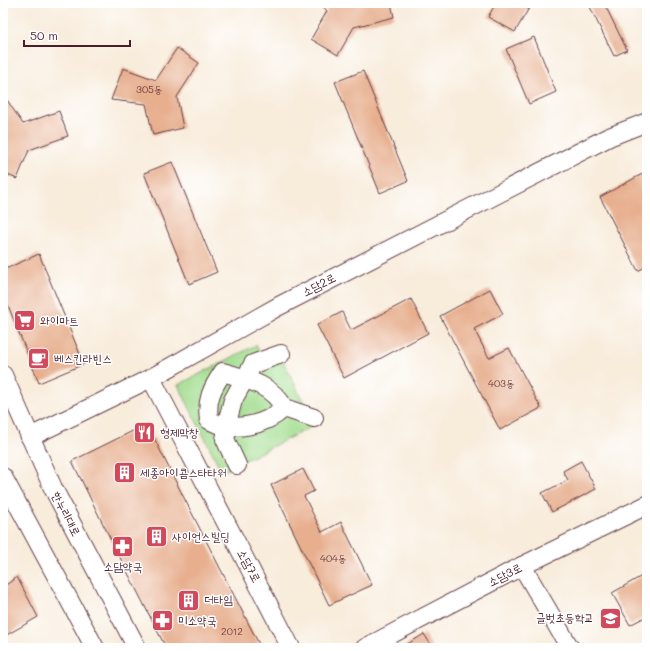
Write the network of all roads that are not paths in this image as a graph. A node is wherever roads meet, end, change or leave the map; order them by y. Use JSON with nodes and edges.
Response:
{"nodes":[{"id":1,"x":647,"y":109,"type":"edge"},
{"id":2,"x":647,"y":122,"type":"edge"},
{"id":3,"x":609,"y":136,"type":"junction"},
{"id":4,"x":281,"y":354,"type":"dead end"},
{"id":5,"x":3,"y":375,"type":"edge"},
{"id":6,"x":151,"y":378,"type":"junction"},
{"id":7,"x":244,"y":378,"type":"junction"},
{"id":8,"x":284,"y":408,"type":"junction"},
{"id":9,"x":314,"y":418,"type":"dead end"},
{"id":10,"x":228,"y":427,"type":"junction"},
{"id":11,"x":30,"y":437,"type":"junction"},
{"id":12,"x":237,"y":465,"type":"dead end"},
{"id":13,"x":3,"y":477,"type":"edge"},
{"id":14,"x":647,"y":505,"type":"edge"},
{"id":15,"x":522,"y":566,"type":"junction"},
{"id":16,"x":95,"y":648,"type":"edge"},
{"id":17,"x":138,"y":648,"type":"edge"},
{"id":18,"x":291,"y":648,"type":"edge"},
{"id":19,"x":365,"y":648,"type":"edge"},
{"id":20,"x":570,"y":648,"type":"edge"}],
"edges":[{"from":1,"to":3,"type":"street"},
{"from":2,"to":3,"type":"street"},
{"from":3,"to":6,"type":"street","name":"소담2로"},
{"from":4,"to":7,"type":"street"},
{"from":5,"to":11,"type":"street","name":"한누리대로"},
{"from":6,"to":11,"type":"street","name":"소담2로"},
{"from":6,"to":18,"type":"street","name":"소담7로"},
{"from":7,"to":8,"type":"street"},
{"from":7,"to":10,"type":"street"},
{"from":7,"to":10,"type":"street"},
{"from":8,"to":9,"type":"street"},
{"from":8,"to":10,"type":"street"},
{"from":10,"to":12,"type":"street"},
{"from":11,"to":17,"type":"street","name":"한누리대로"},
{"from":13,"to":16,"type":"street"},
{"from":14,"to":15,"type":"street","name":"소담3로"},
{"from":15,"to":19,"type":"street","name":"소담3로"},
{"from":15,"to":20,"type":"street"}]}
